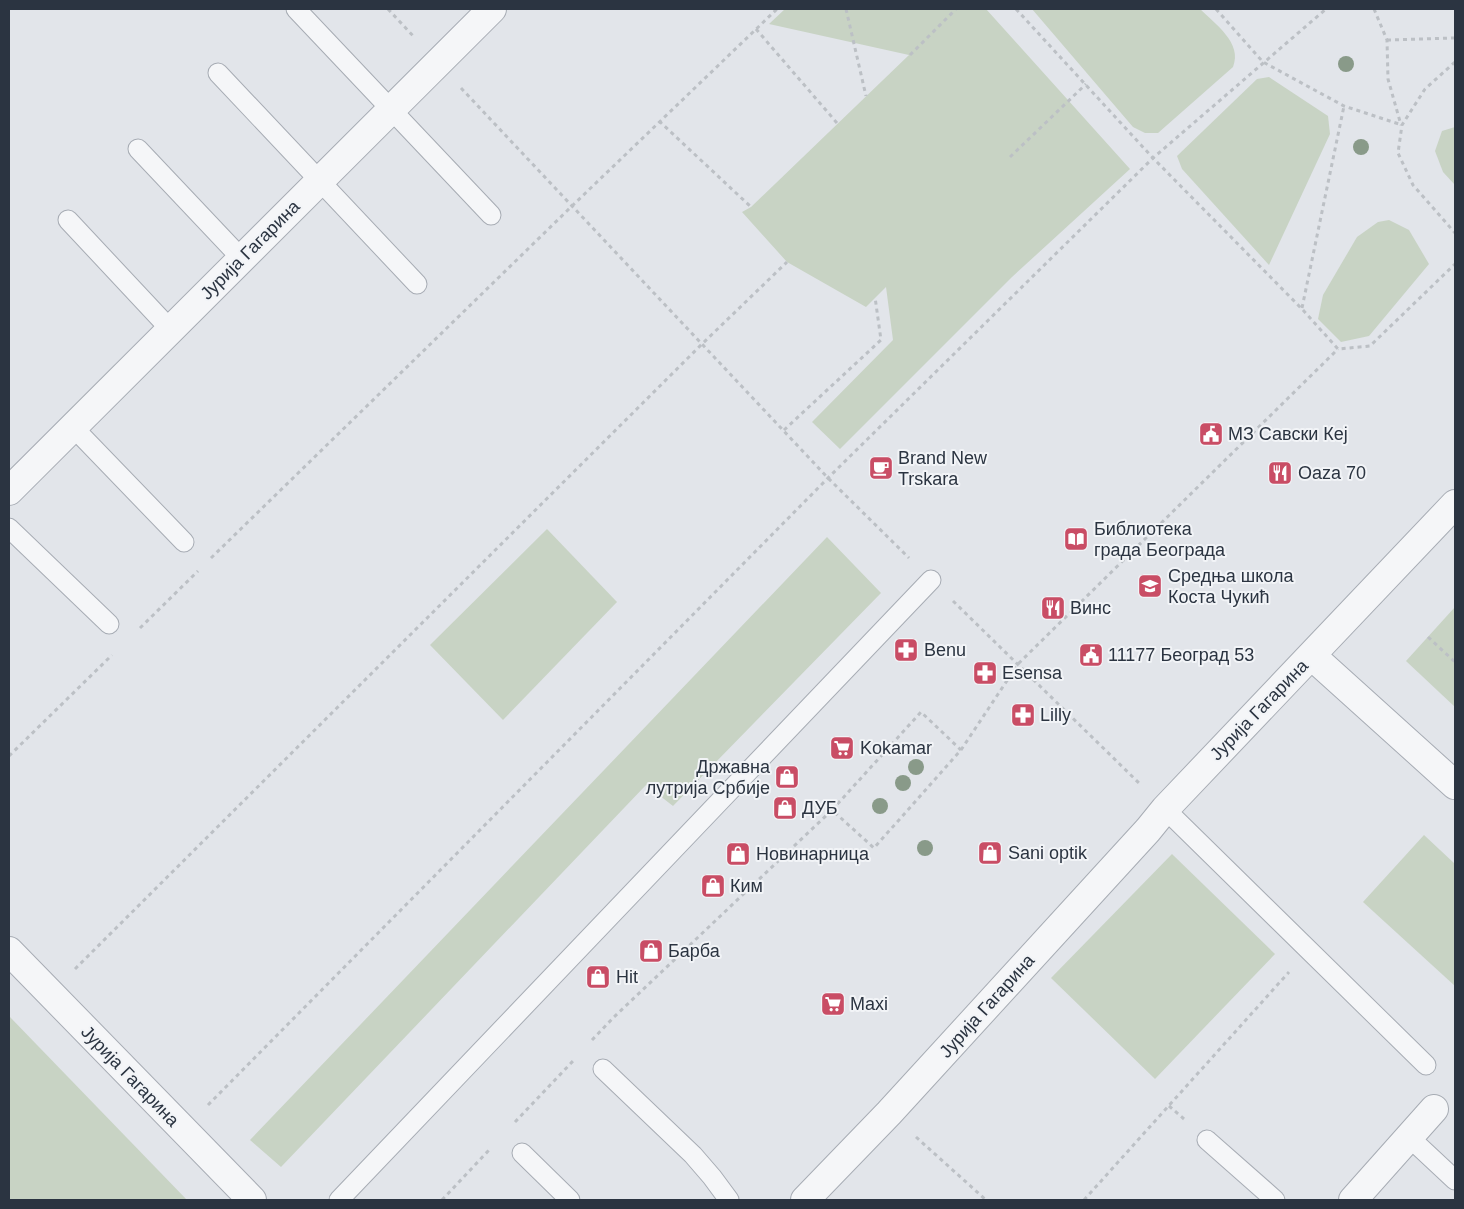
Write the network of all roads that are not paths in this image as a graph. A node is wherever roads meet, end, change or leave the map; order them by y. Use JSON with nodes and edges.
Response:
{"nodes":[{"id":1,"x":296,"y":9,"type":"edge"},
{"id":2,"x":491,"y":9,"type":"edge"},
{"id":3,"x":218,"y":73,"type":"dead end"},
{"id":4,"x":391,"y":109,"type":"junction"},
{"id":5,"x":138,"y":149,"type":"dead end"},
{"id":6,"x":320,"y":180,"type":"junction"},
{"id":7,"x":491,"y":215,"type":"dead end"},
{"id":8,"x":68,"y":220,"type":"dead end"},
{"id":9,"x":242,"y":259,"type":"junction"},
{"id":10,"x":417,"y":284,"type":"dead end"},
{"id":11,"x":170,"y":330,"type":"junction"},
{"id":12,"x":73,"y":427,"type":"junction"},
{"id":13,"x":9,"y":491,"type":"edge"},
{"id":14,"x":1455,"y":504,"type":"edge"},
{"id":15,"x":9,"y":528,"type":"edge"},
{"id":16,"x":184,"y":542,"type":"dead end"},
{"id":17,"x":931,"y":580,"type":"road end"},
{"id":18,"x":109,"y":624,"type":"dead end"},
{"id":19,"x":1312,"y":656,"type":"junction"},
{"id":20,"x":1455,"y":785,"type":"edge"},
{"id":21,"x":1165,"y":809,"type":"junction"},
{"id":22,"x":9,"y":951,"type":"edge"},
{"id":23,"x":1426,"y":1066,"type":"dead end"},
{"id":24,"x":603,"y":1069,"type":"dead end"},
{"id":25,"x":1434,"y":1109,"type":"dead end"},
{"id":26,"x":1409,"y":1137,"type":"junction"},
{"id":27,"x":1207,"y":1140,"type":"dead end"},
{"id":28,"x":522,"y":1153,"type":"dead end"},
{"id":29,"x":1455,"y":1180,"type":"edge"},
{"id":30,"x":252,"y":1200,"type":"edge"},
{"id":31,"x":339,"y":1200,"type":"edge"},
{"id":32,"x":570,"y":1200,"type":"edge"},
{"id":33,"x":729,"y":1200,"type":"edge"},
{"id":34,"x":805,"y":1200,"type":"edge"},
{"id":35,"x":1275,"y":1200,"type":"edge"},
{"id":36,"x":1353,"y":1200,"type":"edge"}],
"edges":[{"from":1,"to":4,"type":"lane"},
{"from":2,"to":4,"type":"street","name":"Јурија Гагарина"},
{"from":3,"to":6,"type":"lane"},
{"from":4,"to":6,"type":"street","name":"Јурија Гагарина"},
{"from":4,"to":7,"type":"lane"},
{"from":5,"to":9,"type":"lane"},
{"from":6,"to":9,"type":"street","name":"Јурија Гагарина"},
{"from":6,"to":10,"type":"lane"},
{"from":8,"to":11,"type":"lane"},
{"from":9,"to":11,"type":"street","name":"Јурија Гагарина"},
{"from":11,"to":12,"type":"street","name":"Јурија Гагарина"},
{"from":12,"to":13,"type":"street","name":"Јурија Гагарина"},
{"from":12,"to":16,"type":"lane"},
{"from":14,"to":19,"type":"street","name":"Јурија Гагарина"},
{"from":15,"to":18,"type":"lane"},
{"from":17,"to":31,"type":"lane"},
{"from":19,"to":20,"type":"street","name":"Јурија Гагарина"},
{"from":19,"to":21,"type":"street","name":"Јурија Гагарина"},
{"from":21,"to":23,"type":"lane"},
{"from":21,"to":34,"type":"street","name":"Јурија Гагарина"},
{"from":22,"to":30,"type":"street","name":"Јурија Гагарина"},
{"from":24,"to":33,"type":"lane"},
{"from":25,"to":26,"type":"street"},
{"from":26,"to":29,"type":"lane"},
{"from":26,"to":36,"type":"street"},
{"from":27,"to":35,"type":"lane"},
{"from":28,"to":32,"type":"lane"}]}
